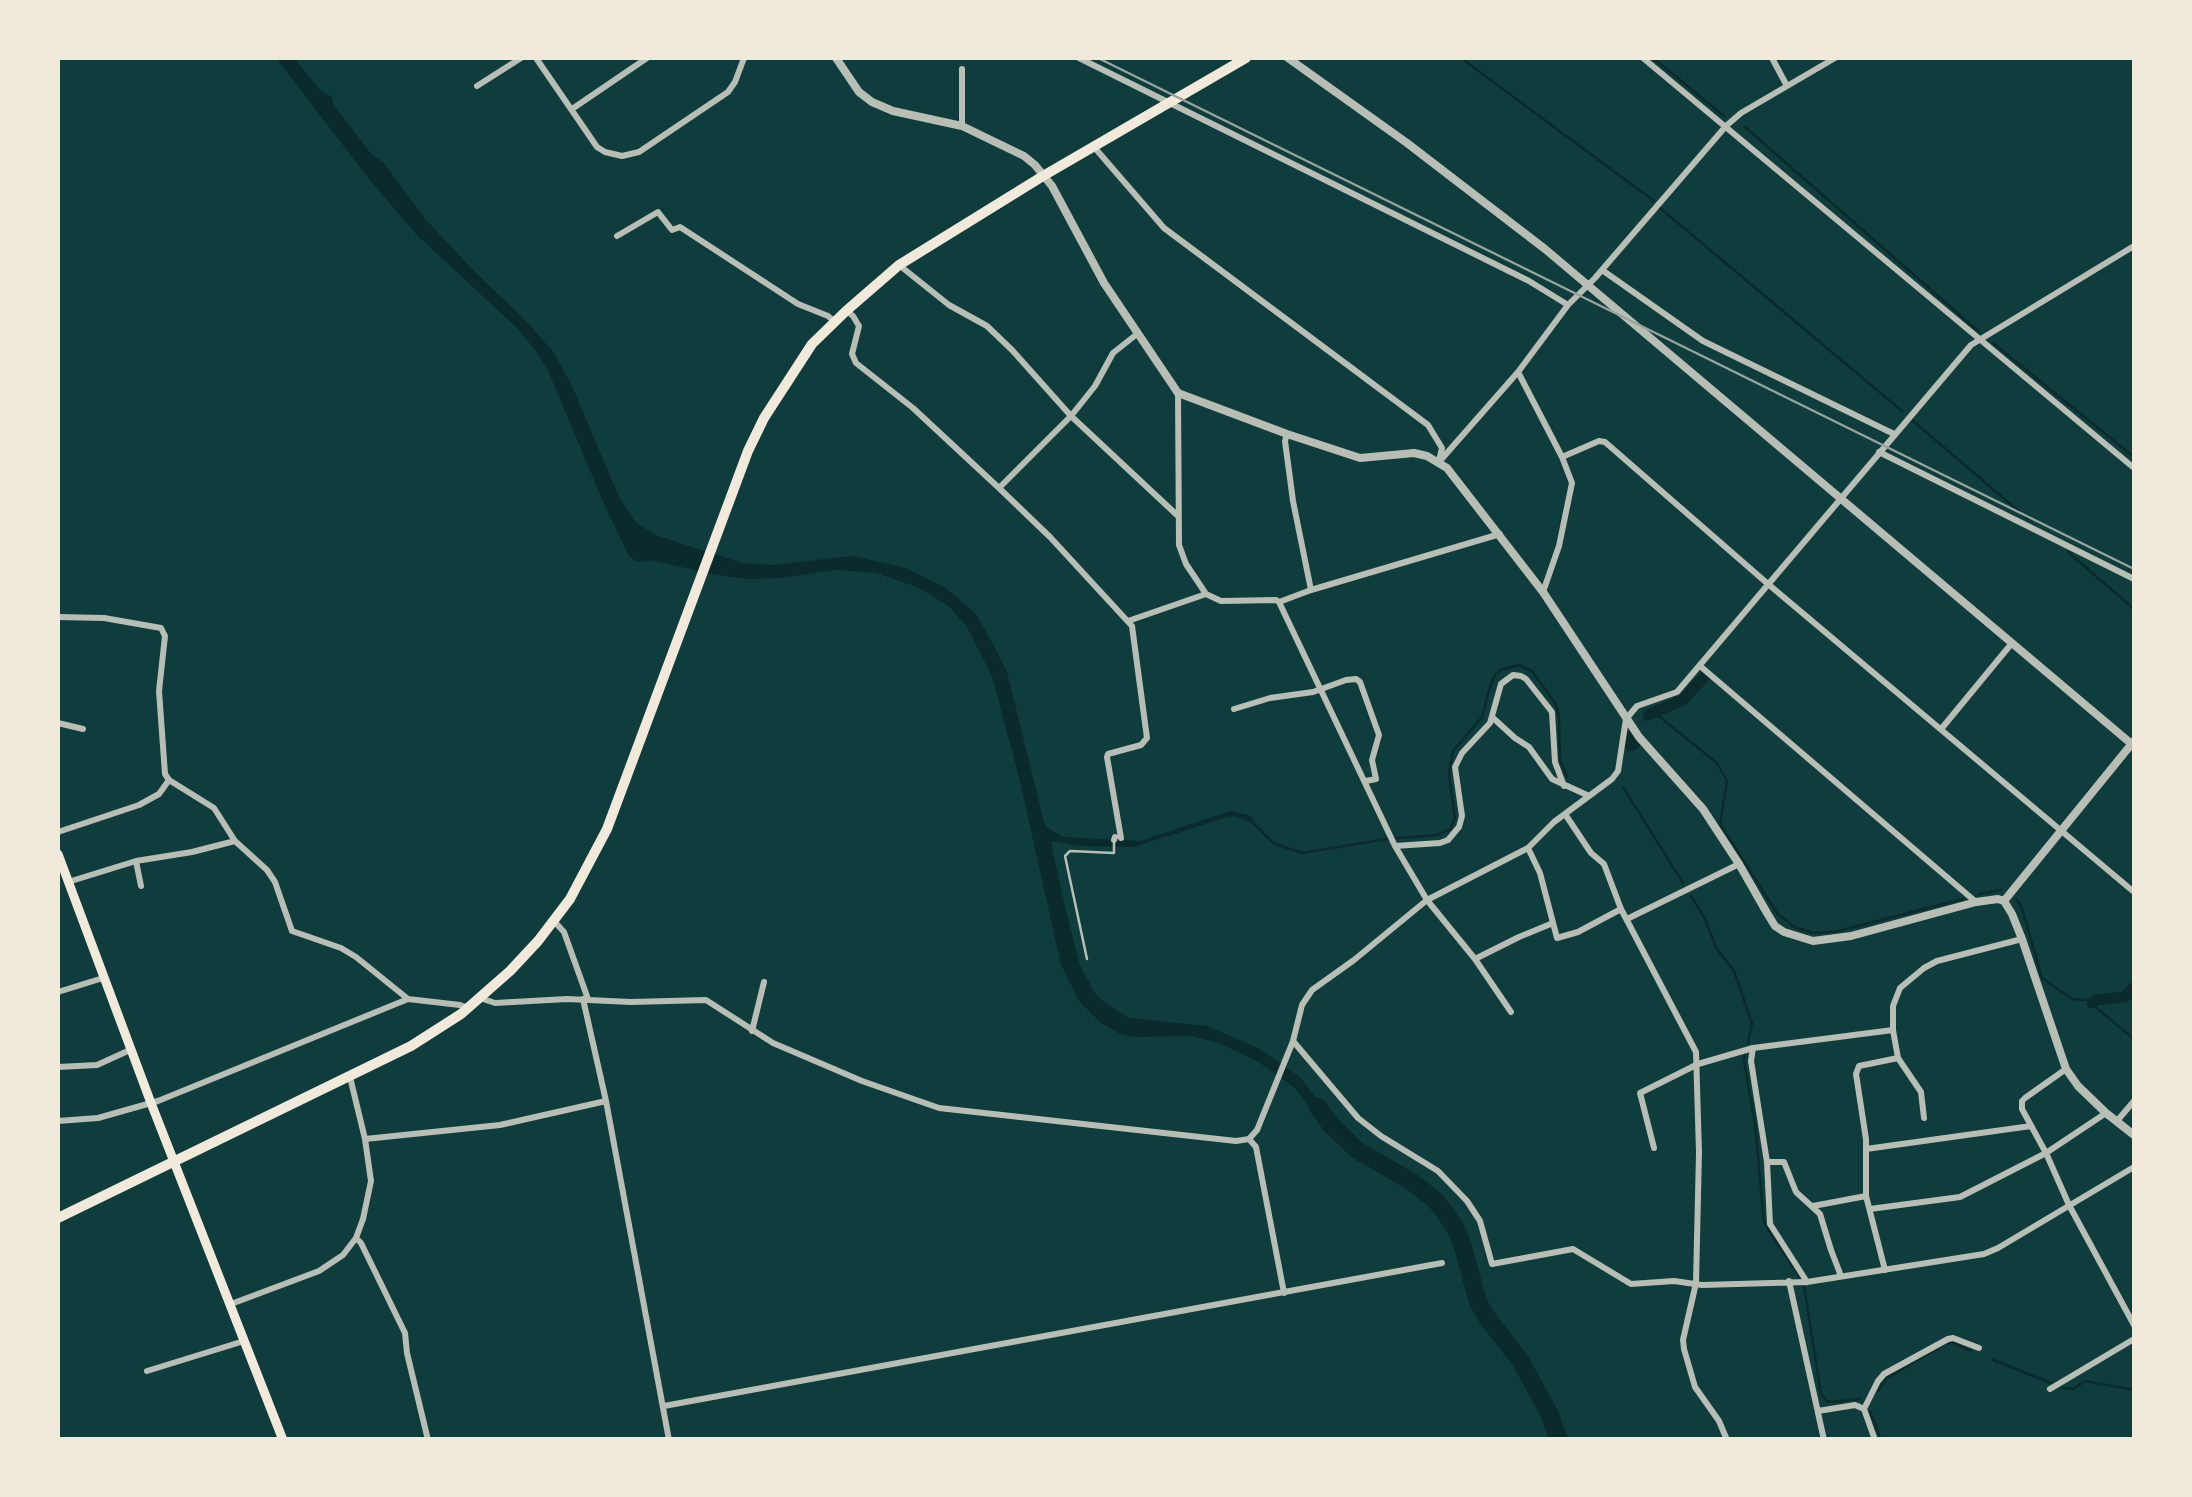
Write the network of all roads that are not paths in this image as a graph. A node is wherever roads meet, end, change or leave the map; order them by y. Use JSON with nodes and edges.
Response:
{"nodes":[{"id":1,"x":521,"y":58,"type":"edge"},
{"id":2,"x":536,"y":58,"type":"edge"},
{"id":3,"x":647,"y":58,"type":"edge"},
{"id":4,"x":744,"y":58,"type":"edge"},
{"id":5,"x":836,"y":58,"type":"edge"},
{"id":6,"x":1080,"y":58,"type":"edge"},
{"id":7,"x":1246,"y":58,"type":"edge"},
{"id":8,"x":1288,"y":58,"type":"edge"},
{"id":9,"x":1644,"y":58,"type":"edge"},
{"id":10,"x":1772,"y":58,"type":"edge"},
{"id":11,"x":1835,"y":58,"type":"edge"},
{"id":12,"x":962,"y":69,"type":"dead end"},
{"id":13,"x":477,"y":86,"type":"dead end"},
{"id":14,"x":1787,"y":86,"type":"junction"},
{"id":15,"x":1170,"y":102,"type":"junction"},
{"id":16,"x":572,"y":108,"type":"junction"},
{"id":17,"x":962,"y":126,"type":"junction"},
{"id":18,"x":1726,"y":126,"type":"junction"},
{"id":19,"x":1094,"y":147,"type":"junction"},
{"id":20,"x":1044,"y":176,"type":"junction"},
{"id":21,"x":618,"y":236,"type":"dead end"},
{"id":22,"x":2134,"y":246,"type":"edge"},
{"id":23,"x":899,"y":265,"type":"junction"},
{"id":24,"x":1602,"y":270,"type":"junction"},
{"id":25,"x":1588,"y":285,"type":"junction"},
{"id":26,"x":1568,"y":306,"type":"junction"},
{"id":27,"x":846,"y":310,"type":"junction"},
{"id":28,"x":835,"y":322,"type":"junction"},
{"id":29,"x":1137,"y":334,"type":"junction"},
{"id":30,"x":1979,"y":339,"type":"junction"},
{"id":31,"x":1518,"y":372,"type":"junction"},
{"id":32,"x":1178,"y":392,"type":"junction"},
{"id":33,"x":1070,"y":416,"type":"junction"},
{"id":34,"x":1287,"y":434,"type":"junction"},
{"id":35,"x":1894,"y":434,"type":"junction"},
{"id":36,"x":1880,"y":452,"type":"junction"},
{"id":37,"x":1562,"y":456,"type":"junction"},
{"id":38,"x":1439,"y":462,"type":"junction"},
{"id":39,"x":2134,"y":468,"type":"edge"},
{"id":40,"x":999,"y":488,"type":"junction"},
{"id":41,"x":1840,"y":498,"type":"junction"},
{"id":42,"x":1179,"y":516,"type":"junction"},
{"id":43,"x":1500,"y":534,"type":"junction"},
{"id":44,"x":2134,"y":579,"type":"edge"},
{"id":45,"x":1768,"y":584,"type":"junction"},
{"id":46,"x":1310,"y":590,"type":"junction"},
{"id":47,"x":1543,"y":592,"type":"junction"},
{"id":48,"x":1206,"y":594,"type":"junction"},
{"id":49,"x":1279,"y":602,"type":"junction"},
{"id":50,"x":58,"y":616,"type":"edge"},
{"id":51,"x":1128,"y":621,"type":"junction"},
{"id":52,"x":2012,"y":644,"type":"junction"},
{"id":53,"x":1700,"y":666,"type":"junction"},
{"id":54,"x":1320,"y":689,"type":"junction"},
{"id":55,"x":1234,"y":708,"type":"dead end"},
{"id":56,"x":1492,"y":717,"type":"junction"},
{"id":57,"x":1626,"y":719,"type":"junction"},
{"id":58,"x":58,"y":723,"type":"edge"},
{"id":59,"x":1942,"y":728,"type":"junction"},
{"id":60,"x":83,"y":730,"type":"dead end"},
{"id":61,"x":2134,"y":744,"type":"edge"},
{"id":62,"x":169,"y":780,"type":"junction"},
{"id":63,"x":1366,"y":781,"type":"junction"},
{"id":64,"x":1564,"y":786,"type":"junction"},
{"id":65,"x":1588,"y":796,"type":"junction"},
{"id":66,"x":1565,"y":814,"type":"junction"},
{"id":67,"x":2061,"y":829,"type":"junction"},
{"id":68,"x":58,"y":832,"type":"edge"},
{"id":69,"x":1116,"y":838,"type":"joint"},
{"id":70,"x":235,"y":840,"type":"junction"},
{"id":71,"x":1395,"y":845,"type":"junction"},
{"id":72,"x":1528,"y":848,"type":"junction"},
{"id":73,"x":58,"y":854,"type":"edge"},
{"id":74,"x":136,"y":861,"type":"junction"},
{"id":75,"x":1739,"y":864,"type":"junction"},
{"id":76,"x":63,"y":876,"type":"edge"},
{"id":77,"x":141,"y":886,"type":"dead end"},
{"id":78,"x":2134,"y":892,"type":"edge"},
{"id":79,"x":1427,"y":900,"type":"junction"},
{"id":80,"x":2004,"y":901,"type":"junction"},
{"id":81,"x":1976,"y":902,"type":"junction"},
{"id":82,"x":1621,"y":909,"type":"junction"},
{"id":83,"x":1627,"y":919,"type":"junction"},
{"id":84,"x":554,"y":921,"type":"junction"},
{"id":85,"x":1553,"y":923,"type":"junction"},
{"id":86,"x":2022,"y":939,"type":"junction"},
{"id":87,"x":1088,"y":959,"type":"dead end"},
{"id":88,"x":1475,"y":959,"type":"junction"},
{"id":89,"x":103,"y":978,"type":"junction"},
{"id":90,"x":764,"y":982,"type":"dead end"},
{"id":91,"x":58,"y":992,"type":"edge"},
{"id":92,"x":480,"y":998,"type":"junction"},
{"id":93,"x":408,"y":999,"type":"junction"},
{"id":94,"x":586,"y":999,"type":"junction"},
{"id":95,"x":468,"y":1008,"type":"junction"},
{"id":96,"x":1511,"y":1012,"type":"dead end"},
{"id":97,"x":1894,"y":1030,"type":"junction"},
{"id":98,"x":752,"y":1031,"type":"junction"},
{"id":99,"x":1293,"y":1041,"type":"junction"},
{"id":100,"x":1754,"y":1048,"type":"junction"},
{"id":101,"x":132,"y":1049,"type":"junction"},
{"id":102,"x":1898,"y":1058,"type":"junction"},
{"id":103,"x":1698,"y":1064,"type":"junction"},
{"id":104,"x":58,"y":1067,"type":"edge"},
{"id":105,"x":2066,"y":1068,"type":"junction"},
{"id":106,"x":349,"y":1076,"type":"junction"},
{"id":107,"x":606,"y":1101,"type":"junction"},
{"id":108,"x":2134,"y":1101,"type":"edge"},
{"id":109,"x":150,"y":1103,"type":"junction"},
{"id":110,"x":2106,"y":1113,"type":"junction"},
{"id":111,"x":1924,"y":1118,"type":"dead end"},
{"id":112,"x":2116,"y":1120,"type":"junction"},
{"id":113,"x":58,"y":1121,"type":"edge"},
{"id":114,"x":2031,"y":1126,"type":"junction"},
{"id":115,"x":2134,"y":1135,"type":"edge"},
{"id":116,"x":365,"y":1139,"type":"junction"},
{"id":117,"x":1249,"y":1139,"type":"junction"},
{"id":118,"x":1654,"y":1148,"type":"dead end"},
{"id":119,"x":1866,"y":1148,"type":"junction"},
{"id":120,"x":2046,"y":1153,"type":"junction"},
{"id":121,"x":173,"y":1160,"type":"junction"},
{"id":122,"x":1767,"y":1162,"type":"junction"},
{"id":123,"x":2134,"y":1166,"type":"edge"},
{"id":124,"x":1866,"y":1196,"type":"junction"},
{"id":125,"x":2069,"y":1205,"type":"junction"},
{"id":126,"x":1812,"y":1206,"type":"junction"},
{"id":127,"x":1870,"y":1209,"type":"junction"},
{"id":128,"x":58,"y":1218,"type":"edge"},
{"id":129,"x":356,"y":1238,"type":"junction"},
{"id":130,"x":1442,"y":1263,"type":"dead end"},
{"id":131,"x":1885,"y":1270,"type":"junction"},
{"id":132,"x":1842,"y":1276,"type":"junction"},
{"id":133,"x":1789,"y":1281,"type":"junction"},
{"id":134,"x":1807,"y":1282,"type":"junction"},
{"id":135,"x":1696,"y":1284,"type":"junction"},
{"id":136,"x":1284,"y":1293,"type":"junction"},
{"id":137,"x":231,"y":1304,"type":"junction"},
{"id":138,"x":2134,"y":1326,"type":"edge"},
{"id":139,"x":2134,"y":1339,"type":"edge"},
{"id":140,"x":245,"y":1341,"type":"junction"},
{"id":141,"x":1979,"y":1348,"type":"dead end"},
{"id":142,"x":147,"y":1371,"type":"dead end"},
{"id":143,"x":2050,"y":1389,"type":"dead end"},
{"id":144,"x":664,"y":1406,"type":"junction"},
{"id":145,"x":1864,"y":1409,"type":"junction"},
{"id":146,"x":1818,"y":1411,"type":"junction"},
{"id":147,"x":283,"y":1440,"type":"edge"},
{"id":148,"x":428,"y":1440,"type":"edge"},
{"id":149,"x":670,"y":1440,"type":"edge"},
{"id":150,"x":1727,"y":1440,"type":"edge"},
{"id":151,"x":1824,"y":1440,"type":"edge"},
{"id":152,"x":1875,"y":1440,"type":"edge"}],
"edges":[{"from":1,"to":13,"type":"street"},
{"from":2,"to":16,"type":"street"},
{"from":3,"to":16,"type":"street"},
{"from":4,"to":16,"type":"street"},
{"from":5,"to":17,"type":"street"},
{"from":6,"to":15,"type":"street"},
{"from":7,"to":15,"type":"main road"},
{"from":8,"to":25,"type":"street"},
{"from":9,"to":18,"type":"street"},
{"from":10,"to":14,"type":"street"},
{"from":11,"to":14,"type":"street"},
{"from":12,"to":17,"type":"street"},
{"from":14,"to":18,"type":"street"},
{"from":15,"to":19,"type":"main road"},
{"from":15,"to":26,"type":"street"},
{"from":17,"to":20,"type":"street"},
{"from":18,"to":24,"type":"street"},
{"from":18,"to":30,"type":"street"},
{"from":19,"to":20,"type":"main road"},
{"from":19,"to":38,"type":"street"},
{"from":20,"to":23,"type":"main road"},
{"from":20,"to":29,"type":"street"},
{"from":21,"to":28,"type":"street"},
{"from":22,"to":30,"type":"street"},
{"from":23,"to":27,"type":"main road"},
{"from":23,"to":33,"type":"street"},
{"from":24,"to":25,"type":"street"},
{"from":24,"to":35,"type":"street"},
{"from":25,"to":26,"type":"street"},
{"from":25,"to":41,"type":"street"},
{"from":26,"to":31,"type":"street"},
{"from":27,"to":28,"type":"main road"},
{"from":27,"to":40,"type":"street"},
{"from":28,"to":84,"type":"main road"},
{"from":29,"to":32,"type":"street"},
{"from":29,"to":33,"type":"street"},
{"from":30,"to":35,"type":"street"},
{"from":30,"to":39,"type":"street"},
{"from":31,"to":37,"type":"street"},
{"from":31,"to":38,"type":"street"},
{"from":32,"to":34,"type":"street"},
{"from":32,"to":42,"type":"street"},
{"from":33,"to":40,"type":"street"},
{"from":33,"to":42,"type":"street"},
{"from":34,"to":38,"type":"street"},
{"from":34,"to":46,"type":"street"},
{"from":35,"to":36,"type":"street"},
{"from":36,"to":41,"type":"street"},
{"from":36,"to":44,"type":"street"},
{"from":37,"to":45,"type":"street"},
{"from":37,"to":47,"type":"street"},
{"from":38,"to":43,"type":"street"},
{"from":40,"to":51,"type":"street"},
{"from":41,"to":45,"type":"street"},
{"from":41,"to":52,"type":"street"},
{"from":42,"to":48,"type":"street"},
{"from":43,"to":46,"type":"street"},
{"from":43,"to":47,"type":"street"},
{"from":45,"to":53,"type":"street"},
{"from":45,"to":59,"type":"street"},
{"from":46,"to":49,"type":"street"},
{"from":47,"to":57,"type":"street"},
{"from":48,"to":49,"type":"street"},
{"from":48,"to":51,"type":"street"},
{"from":49,"to":54,"type":"street"},
{"from":50,"to":62,"type":"street"},
{"from":51,"to":69,"type":"street"},
{"from":52,"to":59,"type":"street"},
{"from":52,"to":61,"type":"street"},
{"from":53,"to":57,"type":"street"},
{"from":53,"to":81,"type":"street"},
{"from":54,"to":55,"type":"street"},
{"from":54,"to":63,"type":"street"},
{"from":54,"to":63,"type":"street"},
{"from":56,"to":64,"type":"street"},
{"from":56,"to":64,"type":"street"},
{"from":56,"to":71,"type":"street"},
{"from":57,"to":65,"type":"street"},
{"from":57,"to":75,"type":"street"},
{"from":58,"to":60,"type":"street"},
{"from":59,"to":67,"type":"street"},
{"from":61,"to":67,"type":"street"},
{"from":62,"to":68,"type":"street"},
{"from":62,"to":70,"type":"street"},
{"from":63,"to":71,"type":"street"},
{"from":64,"to":65,"type":"street"},
{"from":65,"to":66,"type":"street"},
{"from":66,"to":72,"type":"street"},
{"from":66,"to":82,"type":"street"},
{"from":67,"to":78,"type":"street"},
{"from":67,"to":80,"type":"street"},
{"from":69,"to":87,"type":"lane"},
{"from":70,"to":74,"type":"street"},
{"from":70,"to":93,"type":"street"},
{"from":71,"to":79,"type":"street"},
{"from":72,"to":79,"type":"street"},
{"from":72,"to":85,"type":"street"},
{"from":73,"to":76,"type":"main road"},
{"from":74,"to":76,"type":"street"},
{"from":74,"to":77,"type":"street"},
{"from":75,"to":81,"type":"street"},
{"from":75,"to":83,"type":"street"},
{"from":76,"to":89,"type":"main road"},
{"from":79,"to":88,"type":"street"},
{"from":79,"to":99,"type":"street"},
{"from":80,"to":81,"type":"street"},
{"from":80,"to":86,"type":"street"},
{"from":82,"to":83,"type":"street"},
{"from":82,"to":85,"type":"street"},
{"from":83,"to":103,"type":"street"},
{"from":84,"to":92,"type":"main road"},
{"from":84,"to":94,"type":"street"},
{"from":85,"to":88,"type":"street"},
{"from":86,"to":97,"type":"street"},
{"from":86,"to":105,"type":"street"},
{"from":88,"to":96,"type":"street"},
{"from":89,"to":91,"type":"street"},
{"from":89,"to":101,"type":"main road"},
{"from":90,"to":98,"type":"street"},
{"from":92,"to":94,"type":"street"},
{"from":92,"to":95,"type":"main road"},
{"from":93,"to":95,"type":"street"},
{"from":93,"to":109,"type":"street"},
{"from":94,"to":98,"type":"street"},
{"from":94,"to":107,"type":"street"},
{"from":95,"to":106,"type":"main road"},
{"from":97,"to":100,"type":"street"},
{"from":97,"to":102,"type":"street"},
{"from":98,"to":117,"type":"street"},
{"from":99,"to":117,"type":"street"},
{"from":99,"to":135,"type":"street"},
{"from":100,"to":103,"type":"street"},
{"from":100,"to":122,"type":"street"},
{"from":101,"to":104,"type":"street"},
{"from":101,"to":109,"type":"main road"},
{"from":102,"to":111,"type":"street"},
{"from":102,"to":119,"type":"street"},
{"from":103,"to":118,"type":"street"},
{"from":103,"to":135,"type":"street"},
{"from":105,"to":110,"type":"street"},
{"from":105,"to":114,"type":"street"},
{"from":106,"to":116,"type":"street"},
{"from":106,"to":121,"type":"main road"},
{"from":107,"to":116,"type":"street"},
{"from":107,"to":144,"type":"street"},
{"from":108,"to":112,"type":"street"},
{"from":109,"to":113,"type":"street"},
{"from":109,"to":121,"type":"main road"},
{"from":110,"to":112,"type":"street"},
{"from":110,"to":120,"type":"street"},
{"from":112,"to":115,"type":"street"},
{"from":114,"to":119,"type":"street"},
{"from":114,"to":120,"type":"street"},
{"from":116,"to":129,"type":"street"},
{"from":117,"to":136,"type":"street"},
{"from":119,"to":124,"type":"street"},
{"from":120,"to":125,"type":"street"},
{"from":120,"to":127,"type":"street"},
{"from":121,"to":128,"type":"main road"},
{"from":121,"to":137,"type":"main road"},
{"from":122,"to":126,"type":"street"},
{"from":122,"to":134,"type":"street"},
{"from":123,"to":125,"type":"street"},
{"from":124,"to":126,"type":"street"},
{"from":124,"to":127,"type":"street"},
{"from":125,"to":131,"type":"street"},
{"from":125,"to":138,"type":"street"},
{"from":126,"to":132,"type":"street"},
{"from":127,"to":131,"type":"street"},
{"from":129,"to":137,"type":"street"},
{"from":129,"to":148,"type":"street"},
{"from":130,"to":136,"type":"street"},
{"from":131,"to":132,"type":"street"},
{"from":132,"to":134,"type":"street"},
{"from":133,"to":134,"type":"street"},
{"from":133,"to":135,"type":"street"},
{"from":133,"to":146,"type":"street"},
{"from":135,"to":150,"type":"street"},
{"from":136,"to":144,"type":"street"},
{"from":137,"to":140,"type":"main road"},
{"from":139,"to":143,"type":"street"},
{"from":140,"to":142,"type":"street"},
{"from":140,"to":147,"type":"main road"},
{"from":141,"to":145,"type":"street"},
{"from":144,"to":149,"type":"street"},
{"from":145,"to":146,"type":"street"},
{"from":145,"to":152,"type":"street"},
{"from":146,"to":151,"type":"street"}]}
